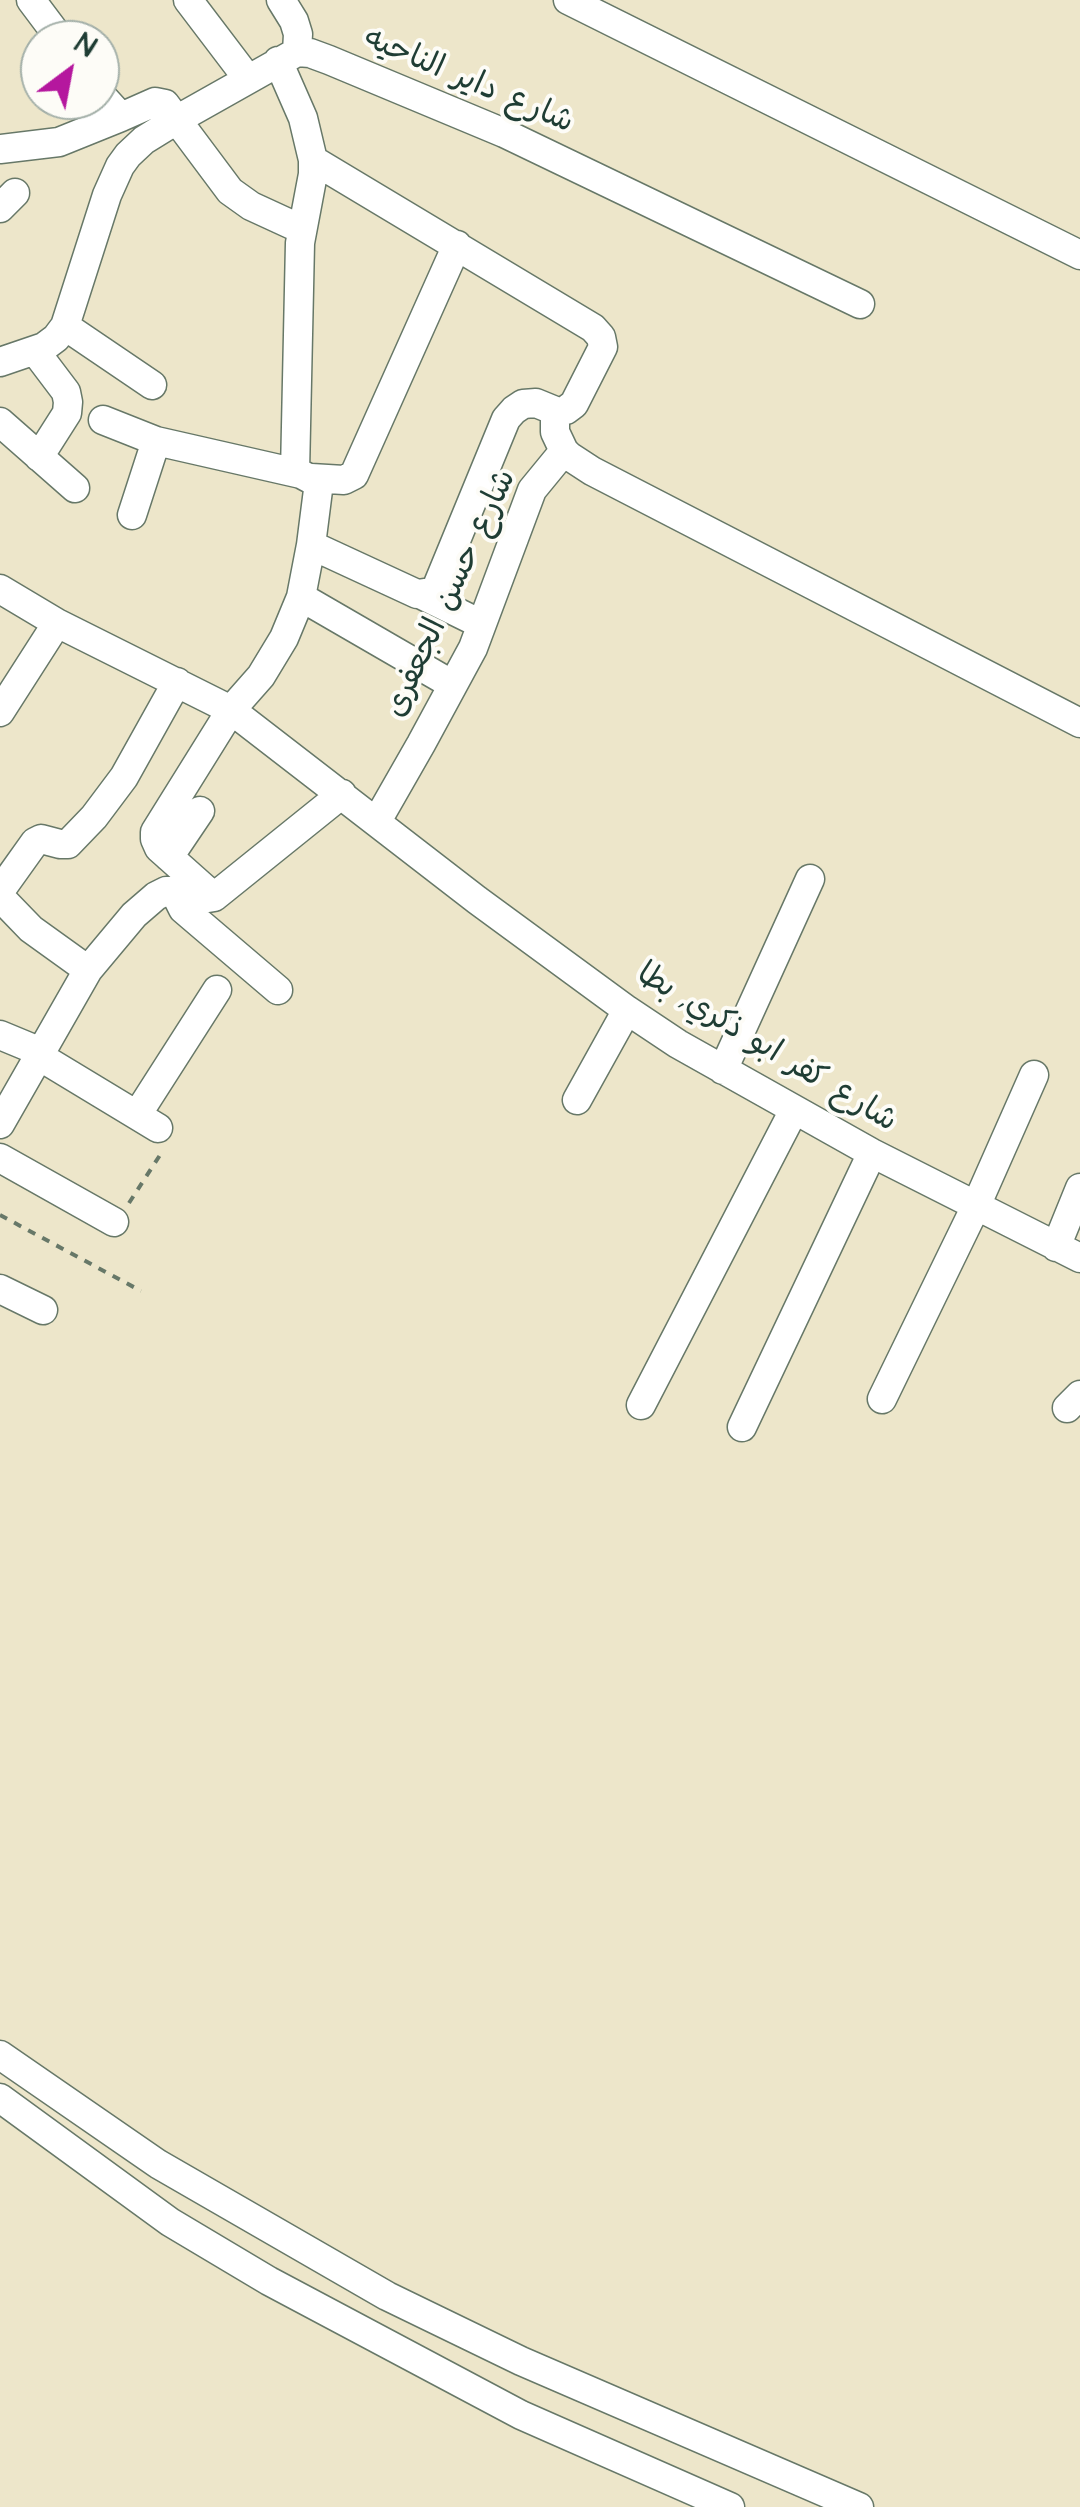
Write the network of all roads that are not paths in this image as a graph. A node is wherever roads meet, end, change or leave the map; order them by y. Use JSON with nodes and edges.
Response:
{"nodes":[{"id":1,"x":188,"y":0,"type":"edge"},
{"id":2,"x":568,"y":0,"type":"edge"},
{"id":3,"x":288,"y":5,"type":"edge"},
{"id":4,"x":288,"y":57,"type":"junction"},
{"id":5,"x":248,"y":79,"type":"junction"},
{"id":6,"x":121,"y":117,"type":"joint"},
{"id":7,"x":178,"y":119,"type":"junction"},
{"id":8,"x":0,"y":150,"type":"edge"},
{"id":9,"x":313,"y":160,"type":"junction"},
{"id":10,"x":302,"y":229,"type":"junction"},
{"id":11,"x":457,"y":245,"type":"junction"},
{"id":12,"x":1080,"y":255,"type":"edge"},
{"id":13,"x":860,"y":304,"type":"dead end"},
{"id":14,"x":65,"y":326,"type":"junction"},
{"id":15,"x":35,"y":351,"type":"junction"},
{"id":16,"x":0,"y":361,"type":"edge"},
{"id":17,"x":152,"y":385,"type":"dead end"},
{"id":18,"x":558,"y":412,"type":"junction"},
{"id":19,"x":103,"y":420,"type":"dead end"},
{"id":20,"x":0,"y":422,"type":"edge"},
{"id":21,"x":156,"y":442,"type":"junction"},
{"id":22,"x":564,"y":451,"type":"junction"},
{"id":23,"x":39,"y":456,"type":"junction"},
{"id":24,"x":302,"y":475,"type":"junction"},
{"id":25,"x":75,"y":488,"type":"dead end"},
{"id":26,"x":132,"y":515,"type":"dead end"},
{"id":27,"x":312,"y":545,"type":"junction"},
{"id":28,"x":0,"y":589,"type":"edge"},
{"id":29,"x":422,"y":595,"type":"junction"},
{"id":30,"x":302,"y":597,"type":"junction"},
{"id":31,"x":57,"y":623,"type":"junction"},
{"id":32,"x":481,"y":624,"type":"junction"},
{"id":33,"x":177,"y":682,"type":"junction"},
{"id":34,"x":454,"y":685,"type":"junction"},
{"id":35,"x":231,"y":710,"type":"junction"},
{"id":36,"x":0,"y":712,"type":"edge"},
{"id":37,"x":1080,"y":723,"type":"edge"},
{"id":38,"x":342,"y":794,"type":"junction"},
{"id":39,"x":200,"y":811,"type":"dead end"},
{"id":40,"x":377,"y":821,"type":"junction"},
{"id":41,"x":169,"y":857,"type":"junction"},
{"id":42,"x":810,"y":879,"type":"dead end"},
{"id":43,"x":174,"y":890,"type":"junction"},
{"id":44,"x":0,"y":894,"type":"edge"},
{"id":45,"x":214,"y":896,"type":"junction"},
{"id":46,"x":88,"y":970,"type":"junction"},
{"id":47,"x":218,"y":990,"type":"dead end"},
{"id":48,"x":278,"y":990,"type":"dead end"},
{"id":49,"x":627,"y":1010,"type":"junction"},
{"id":50,"x":0,"y":1035,"type":"edge"},
{"id":51,"x":40,"y":1054,"type":"junction"},
{"id":52,"x":722,"y":1070,"type":"junction"},
{"id":53,"x":1034,"y":1076,"type":"dead end"},
{"id":54,"x":577,"y":1100,"type":"dead end"},
{"id":55,"x":794,"y":1110,"type":"junction"},
{"id":56,"x":0,"y":1124,"type":"edge"},
{"id":57,"x":872,"y":1153,"type":"junction"},
{"id":58,"x":0,"y":1158,"type":"edge"},
{"id":59,"x":1080,"y":1188,"type":"edge"},
{"id":60,"x":976,"y":1206,"type":"junction"},
{"id":61,"x":114,"y":1222,"type":"road end"},
{"id":62,"x":1068,"y":1252,"type":"edge"},
{"id":63,"x":0,"y":1289,"type":"edge"},
{"id":64,"x":42,"y":1310,"type":"dead end"},
{"id":65,"x":882,"y":1399,"type":"dead end"},
{"id":66,"x":641,"y":1405,"type":"dead end"},
{"id":67,"x":742,"y":1427,"type":"dead end"},
{"id":68,"x":0,"y":2055,"type":"edge"},
{"id":69,"x":0,"y":2098,"type":"edge"},
{"id":70,"x":730,"y":2507,"type":"edge"},
{"id":71,"x":859,"y":2507,"type":"edge"}],
"edges":[{"from":1,"to":5,"type":"street"},
{"from":2,"to":12,"type":"street"},
{"from":3,"to":4,"type":"street"},
{"from":4,"to":5,"type":"street"},
{"from":4,"to":9,"type":"street"},
{"from":4,"to":13,"type":"street","name":"شارع داير الناحيه"},
{"from":5,"to":7,"type":"street"},
{"from":6,"to":7,"type":"street"},
{"from":6,"to":8,"type":"street"},
{"from":7,"to":10,"type":"street"},
{"from":7,"to":14,"type":"street"},
{"from":9,"to":10,"type":"street"},
{"from":9,"to":11,"type":"street"},
{"from":10,"to":24,"type":"street"},
{"from":11,"to":18,"type":"street"},
{"from":11,"to":24,"type":"street"},
{"from":14,"to":15,"type":"street"},
{"from":14,"to":17,"type":"street"},
{"from":15,"to":16,"type":"street"},
{"from":15,"to":23,"type":"street"},
{"from":18,"to":22,"type":"street"},
{"from":18,"to":29,"type":"street"},
{"from":19,"to":21,"type":"street"},
{"from":20,"to":23,"type":"street"},
{"from":21,"to":24,"type":"street"},
{"from":21,"to":26,"type":"street"},
{"from":22,"to":32,"type":"street","name":"شارع حسن الجعفرى"},
{"from":22,"to":37,"type":"street"},
{"from":23,"to":25,"type":"street"},
{"from":24,"to":27,"type":"street"},
{"from":27,"to":29,"type":"street"},
{"from":27,"to":30,"type":"street"},
{"from":28,"to":31,"type":"street"},
{"from":29,"to":32,"type":"street"},
{"from":30,"to":34,"type":"street"},
{"from":30,"to":35,"type":"street"},
{"from":31,"to":33,"type":"street"},
{"from":31,"to":36,"type":"street"},
{"from":32,"to":34,"type":"street","name":"شارع حسن الجعفرى"},
{"from":33,"to":35,"type":"street"},
{"from":33,"to":44,"type":"street"},
{"from":34,"to":40,"type":"street","name":"شارع حسن الجعفرى"},
{"from":35,"to":38,"type":"street"},
{"from":35,"to":41,"type":"street"},
{"from":38,"to":40,"type":"street","name":"شارع كفر ابو ذكري, بطا"},
{"from":38,"to":45,"type":"street"},
{"from":39,"to":41,"type":"street"},
{"from":40,"to":49,"type":"street","name":"شارع كفر ابو ذكري, بطا"},
{"from":41,"to":45,"type":"street"},
{"from":42,"to":52,"type":"street"},
{"from":43,"to":45,"type":"street"},
{"from":43,"to":46,"type":"street"},
{"from":43,"to":48,"type":"street"},
{"from":44,"to":46,"type":"street"},
{"from":46,"to":51,"type":"street"},
{"from":47,"to":51,"type":"street"},
{"from":49,"to":52,"type":"street","name":"شارع كفر ابو ذكري, بطا"},
{"from":49,"to":54,"type":"street"},
{"from":50,"to":51,"type":"street"},
{"from":51,"to":56,"type":"street"},
{"from":52,"to":55,"type":"street","name":"شارع كفر ابو ذكري, بطا"},
{"from":53,"to":60,"type":"street"},
{"from":55,"to":57,"type":"street","name":"شارع كفر ابو ذكري, بطا"},
{"from":55,"to":66,"type":"street"},
{"from":57,"to":60,"type":"street","name":"شارع كفر ابو ذكري, بطا"},
{"from":57,"to":67,"type":"street"},
{"from":58,"to":61,"type":"street"},
{"from":59,"to":62,"type":"street"},
{"from":60,"to":62,"type":"street","name":"شارع كفر ابو ذكري, بطا"},
{"from":60,"to":65,"type":"street"},
{"from":63,"to":64,"type":"street"},
{"from":68,"to":71,"type":"street"},
{"from":69,"to":70,"type":"street"}]}
